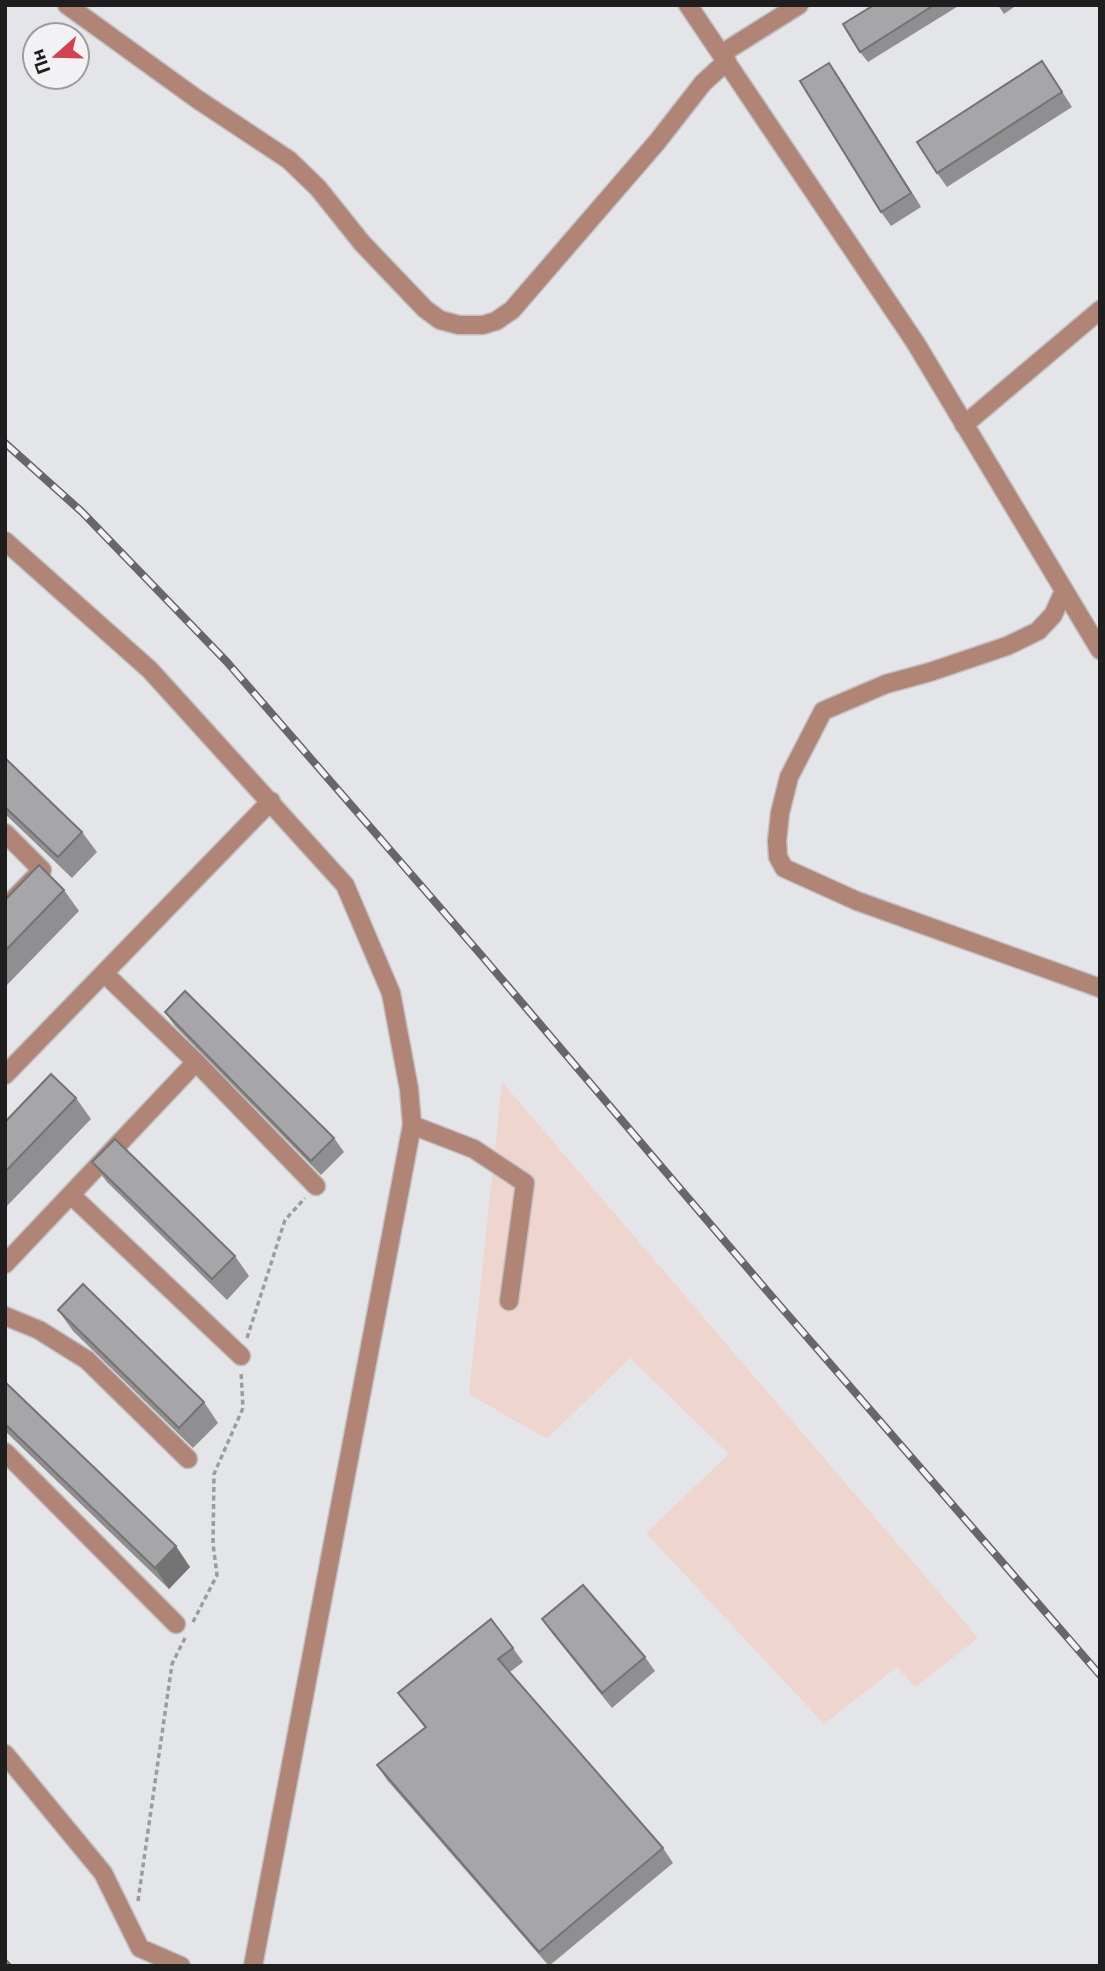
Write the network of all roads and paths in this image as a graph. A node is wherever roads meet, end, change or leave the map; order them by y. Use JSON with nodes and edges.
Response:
{"nodes":[{"id":1,"x":67,"y":5,"type":"edge"},
{"id":2,"x":688,"y":5,"type":"edge"},
{"id":3,"x":799,"y":5,"type":"edge"},
{"id":4,"x":724,"y":58,"type":"junction"},
{"id":5,"x":1100,"y":310,"type":"edge"},
{"id":6,"x":964,"y":425,"type":"junction"},
{"id":7,"x":5,"y":541,"type":"edge"},
{"id":8,"x":1064,"y":592,"type":"junction"},
{"id":9,"x":1100,"y":650,"type":"edge"},
{"id":10,"x":271,"y":801,"type":"junction"},
{"id":11,"x":5,"y":832,"type":"edge"},
{"id":12,"x":5,"y":908,"type":"edge"},
{"id":13,"x":104,"y":973,"type":"junction"},
{"id":14,"x":1100,"y":988,"type":"edge"},
{"id":15,"x":196,"y":1062,"type":"junction"},
{"id":16,"x":5,"y":1075,"type":"edge"},
{"id":17,"x":412,"y":1125,"type":"junction"},
{"id":18,"x":316,"y":1186,"type":"joint"},
{"id":19,"x":71,"y":1195,"type":"junction"},
{"id":20,"x":5,"y":1264,"type":"edge"},
{"id":21,"x":509,"y":1301,"type":"dead end"},
{"id":22,"x":5,"y":1316,"type":"edge"},
{"id":23,"x":241,"y":1356,"type":"junction"},
{"id":24,"x":5,"y":1452,"type":"edge"},
{"id":25,"x":188,"y":1460,"type":"dead end"},
{"id":26,"x":176,"y":1624,"type":"dead end"},
{"id":27,"x":5,"y":1754,"type":"edge"},
{"id":28,"x":137,"y":1909,"type":"dead end"},
{"id":29,"x":181,"y":1966,"type":"edge"},
{"id":30,"x":253,"y":1966,"type":"edge"}],
"edges":[{"from":1,"to":4,"type":"street"},
{"from":2,"to":4,"type":"street"},
{"from":3,"to":4,"type":"street"},
{"from":4,"to":6,"type":"street"},
{"from":5,"to":6,"type":"street"},
{"from":6,"to":8,"type":"street"},
{"from":7,"to":10,"type":"street"},
{"from":8,"to":9,"type":"street"},
{"from":8,"to":14,"type":"street"},
{"from":10,"to":13,"type":"street"},
{"from":10,"to":17,"type":"street"},
{"from":11,"to":12,"type":"street"},
{"from":13,"to":15,"type":"street"},
{"from":13,"to":16,"type":"street"},
{"from":15,"to":18,"type":"street"},
{"from":15,"to":19,"type":"street"},
{"from":17,"to":21,"type":"street"},
{"from":17,"to":30,"type":"street"},
{"from":18,"to":23,"type":"path"},
{"from":19,"to":20,"type":"street"},
{"from":19,"to":23,"type":"street"},
{"from":22,"to":25,"type":"street"},
{"from":23,"to":28,"type":"path"},
{"from":24,"to":26,"type":"street"},
{"from":27,"to":29,"type":"street"}]}
